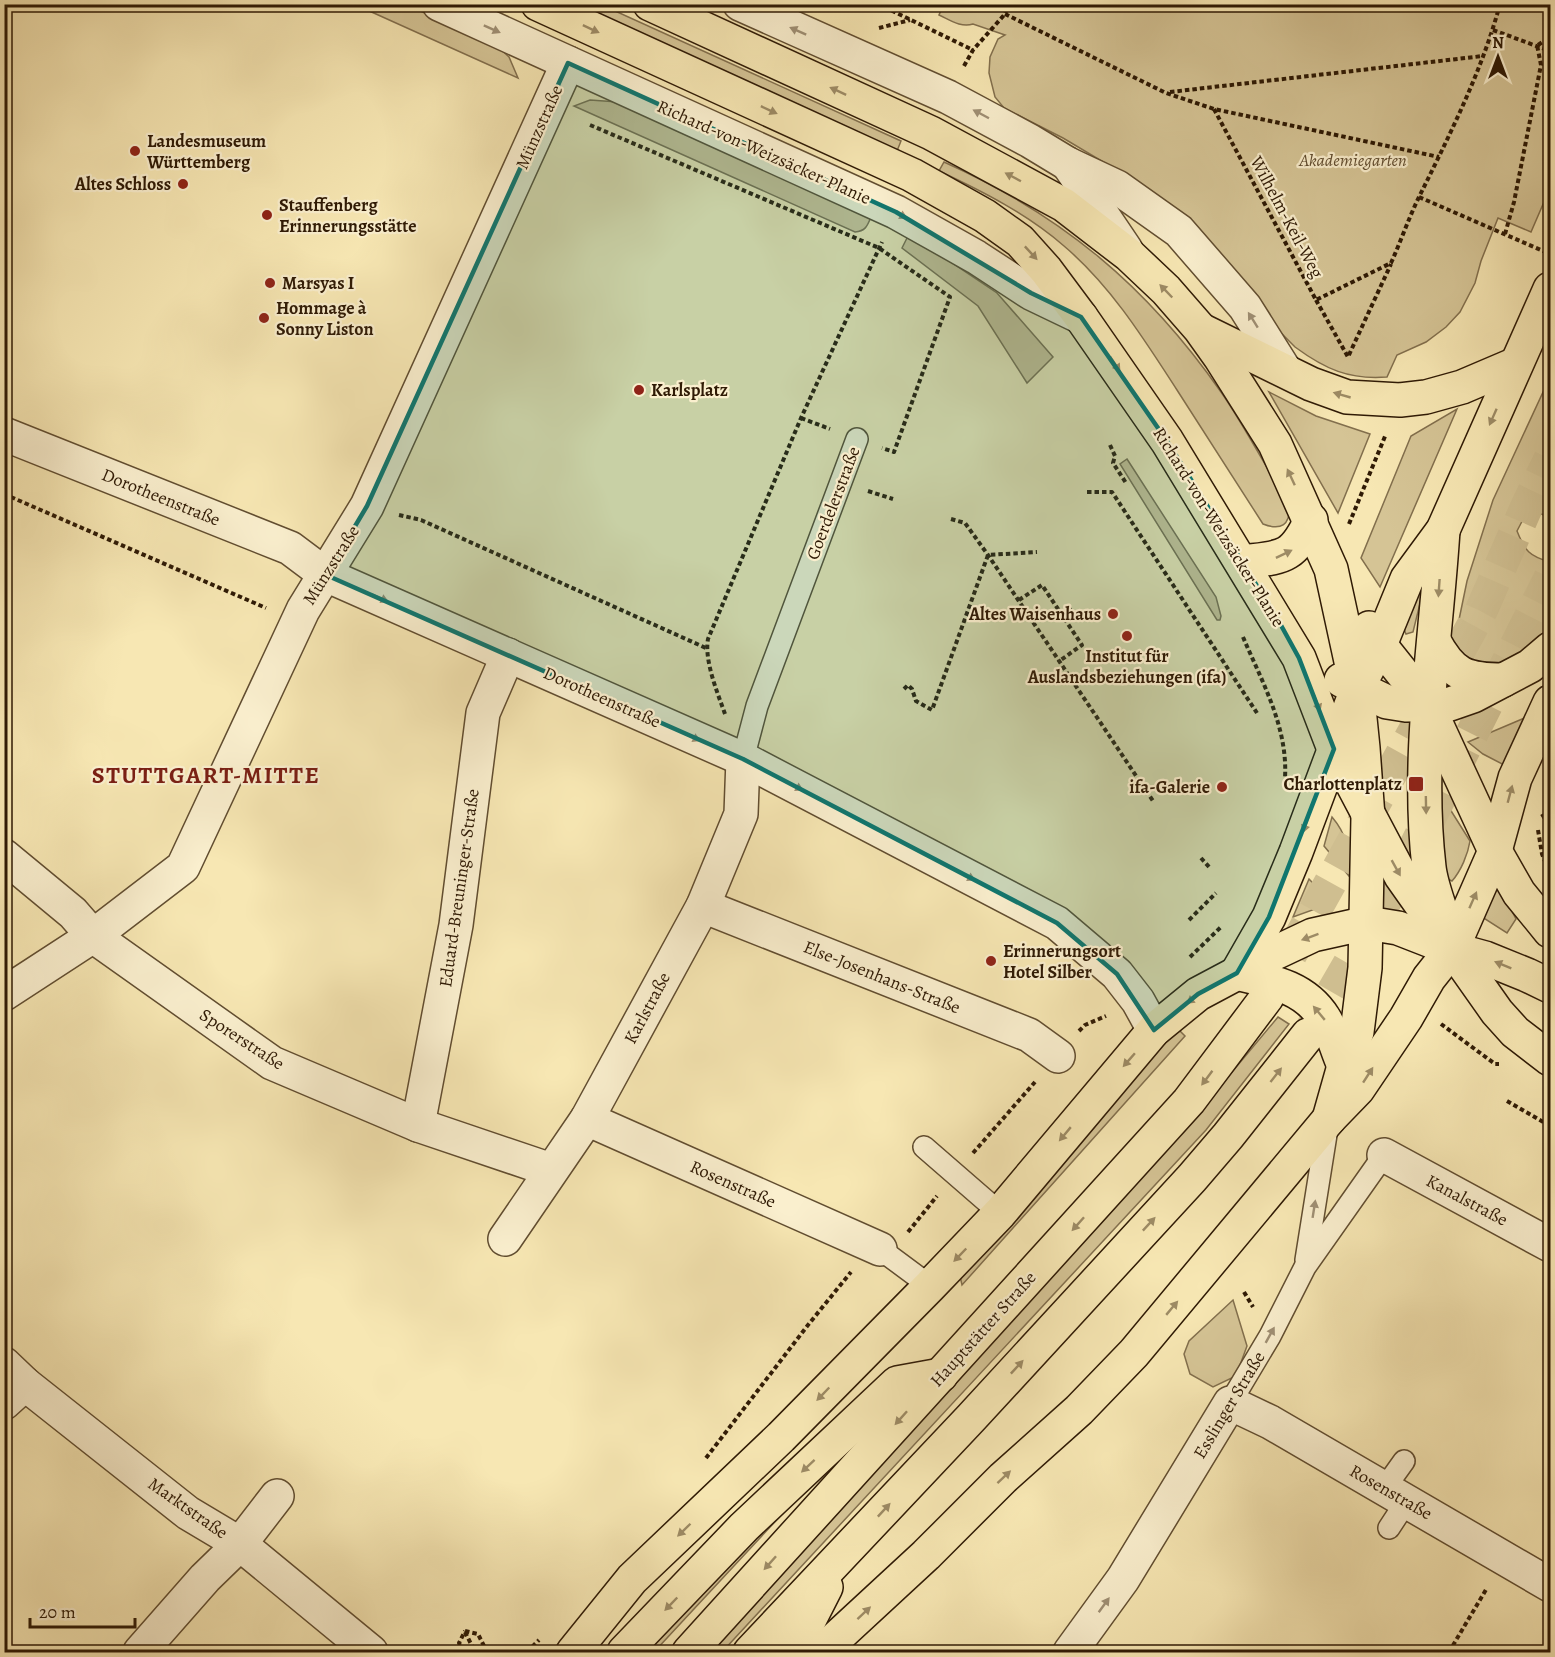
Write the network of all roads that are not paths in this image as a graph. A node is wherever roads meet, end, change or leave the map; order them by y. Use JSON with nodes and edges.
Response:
{"nodes":[{"id":1,"x":439,"y":4,"type":"edge"},
{"id":2,"x":538,"y":4,"type":"edge"},
{"id":3,"x":650,"y":4,"type":"edge"},
{"id":4,"x":740,"y":4,"type":"edge"},
{"id":5,"x":568,"y":63,"type":"junction"},
{"id":6,"x":1068,"y":164,"type":"junction"},
{"id":7,"x":1129,"y":255,"type":"junction"},
{"id":8,"x":1551,"y":289,"type":"edge"},
{"id":9,"x":1081,"y":317,"type":"junction"},
{"id":10,"x":1200,"y":329,"type":"junction"},
{"id":11,"x":1516,"y":364,"type":"junction"},
{"id":12,"x":1284,"y":369,"type":"junction"},
{"id":13,"x":4,"y":434,"type":"edge"},
{"id":14,"x":857,"y":439,"type":"road end"},
{"id":15,"x":1311,"y":520,"type":"junction"},
{"id":16,"x":1443,"y":530,"type":"junction"},
{"id":17,"x":1242,"y":562,"type":"junction"},
{"id":18,"x":1331,"y":569,"type":"junction"},
{"id":19,"x":326,"y":575,"type":"junction"},
{"id":20,"x":1434,"y":641,"type":"junction"},
{"id":21,"x":1380,"y":645,"type":"junction"},
{"id":22,"x":1551,"y":649,"type":"edge"},
{"id":23,"x":508,"y":655,"type":"junction"},
{"id":24,"x":1299,"y":658,"type":"junction"},
{"id":25,"x":1503,"y":680,"type":"junction"},
{"id":26,"x":1357,"y":689,"type":"junction"},
{"id":27,"x":1551,"y":702,"type":"edge"},
{"id":28,"x":1427,"y":704,"type":"junction"},
{"id":29,"x":1334,"y":749,"type":"junction"},
{"id":30,"x":743,"y":759,"type":"junction"},
{"id":31,"x":1368,"y":817,"type":"junction"},
{"id":32,"x":1495,"y":851,"type":"junction"},
{"id":33,"x":4,"y":856,"type":"edge"},
{"id":34,"x":703,"y":906,"type":"junction"},
{"id":35,"x":1367,"y":922,"type":"junction"},
{"id":36,"x":1551,"y":931,"type":"edge"},
{"id":37,"x":93,"y":936,"type":"junction"},
{"id":38,"x":1452,"y":949,"type":"junction"},
{"id":39,"x":1237,"y":973,"type":"junction"},
{"id":40,"x":1551,"y":987,"type":"edge"},
{"id":41,"x":4,"y":994,"type":"edge"},
{"id":42,"x":1267,"y":997,"type":"tunnel mouth"},
{"id":43,"x":1154,"y":1030,"type":"junction"},
{"id":44,"x":1308,"y":1035,"type":"tunnel mouth"},
{"id":45,"x":1058,"y":1056,"type":"road end"},
{"id":46,"x":1551,"y":1059,"type":"edge"},
{"id":47,"x":1344,"y":1066,"type":"junction"},
{"id":48,"x":587,"y":1119,"type":"junction"},
{"id":49,"x":1329,"y":1119,"type":"junction"},
{"id":50,"x":418,"y":1125,"type":"junction"},
{"id":51,"x":924,"y":1147,"type":"dead end"},
{"id":52,"x":1384,"y":1155,"type":"joint"},
{"id":53,"x":551,"y":1170,"type":"junction"},
{"id":54,"x":1000,"y":1213,"type":"junction"},
{"id":55,"x":505,"y":1239,"type":"dead end"},
{"id":56,"x":1551,"y":1245,"type":"edge"},
{"id":57,"x":880,"y":1249,"type":"joint"},
{"id":58,"x":1305,"y":1267,"type":"junction"},
{"id":59,"x":930,"y":1286,"type":"junction"},
{"id":60,"x":941,"y":1375,"type":"junction"},
{"id":61,"x":11,"y":1384,"type":"edge"},
{"id":62,"x":1230,"y":1403,"type":"junction"},
{"id":63,"x":1404,"y":1461,"type":"dead end"},
{"id":64,"x":278,"y":1496,"type":"dead end"},
{"id":65,"x":1393,"y":1506,"type":"junction"},
{"id":66,"x":240,"y":1544,"type":"junction"},
{"id":67,"x":844,"y":1552,"type":"junction"},
{"id":68,"x":1551,"y":1585,"type":"edge"},
{"id":69,"x":140,"y":1653,"type":"edge"},
{"id":70,"x":371,"y":1653,"type":"edge"},
{"id":71,"x":573,"y":1653,"type":"edge"},
{"id":72,"x":624,"y":1653,"type":"edge"},
{"id":73,"x":689,"y":1653,"type":"edge"},
{"id":74,"x":750,"y":1653,"type":"edge"},
{"id":75,"x":793,"y":1653,"type":"edge"},
{"id":76,"x":821,"y":1653,"type":"edge"},
{"id":77,"x":1070,"y":1653,"type":"edge"}],
"edges":[{"from":1,"to":5,"type":"street","name":"Richard-von-Weizsäcker-Planie","one_way":true},
{"from":2,"to":9,"type":"main road","name":"Richard-von-Weizsäcker-Planie","one_way":true},
{"from":7,"to":3,"type":"main road","one_way":true},
{"from":6,"to":4,"type":"street","one_way":true},
{"from":5,"to":9,"type":"street","name":"Richard-von-Weizsäcker-Planie","one_way":true},
{"from":5,"to":19,"type":"street","name":"Münzstraße"},
{"from":6,"to":7,"type":"street"},
{"from":12,"to":6,"type":"street","one_way":true},
{"from":10,"to":7,"type":"main road","one_way":true},
{"from":8,"to":11,"type":"main road"},
{"from":9,"to":17,"type":"main road","name":"Richard-von-Weizsäcker-Planie","one_way":true},
{"from":10,"to":12,"type":"main road"},
{"from":15,"to":10,"type":"main road","one_way":true},
{"from":11,"to":12,"type":"main road","one_way":true},
{"from":11,"to":16,"type":"main road","one_way":true},
{"from":13,"to":19,"type":"street","name":"Dorotheenstraße"},
{"from":14,"to":30,"type":"lane","name":"Goerdelerstraße"},
{"from":17,"to":15,"type":"main road","one_way":true},
{"from":15,"to":18,"type":"main road"},
{"from":16,"to":20,"type":"main road","one_way":true},
{"from":16,"to":21,"type":"main road"},
{"from":17,"to":24,"type":"main road","name":"Richard-von-Weizsäcker-Planie"},
{"from":18,"to":21,"type":"main road"},
{"from":18,"to":26,"type":"main road"},
{"from":19,"to":23,"type":"street","name":"Dorotheenstraße","one_way":true},
{"from":19,"to":37,"type":"street","name":"Münzstraße"},
{"from":20,"to":25,"type":"main road"},
{"from":20,"to":28,"type":"main road"},
{"from":21,"to":26,"type":"main road"},
{"from":21,"to":28,"type":"main road"},
{"from":22,"to":25,"type":"main road"},
{"from":23,"to":30,"type":"street","name":"Dorotheenstraße","one_way":true},
{"from":23,"to":50,"type":"street","name":"Eduard-Breuninger-Straße"},
{"from":24,"to":26,"type":"main road"},
{"from":24,"to":29,"type":"main road","name":"Richard-von-Weizsäcker-Planie","one_way":true},
{"from":25,"to":28,"type":"main road"},
{"from":26,"to":28,"type":"main road"},
{"from":26,"to":29,"type":"main road"},
{"from":26,"to":31,"type":"main road"},
{"from":32,"to":27,"type":"main road","one_way":true},
{"from":28,"to":32,"type":"main road"},
{"from":28,"to":38,"type":"main road","one_way":true},
{"from":29,"to":31,"type":"main road"},
{"from":29,"to":39,"type":"main road","one_way":true},
{"from":30,"to":34,"type":"street","name":"Karlstraße"},
{"from":30,"to":43,"type":"street","name":"Dorotheenstraße","one_way":true},
{"from":31,"to":35,"type":"main road"},
{"from":31,"to":38,"type":"main road","one_way":true},
{"from":32,"to":36,"type":"main road"},
{"from":38,"to":32,"type":"main road","one_way":true},
{"from":33,"to":37,"type":"street","name":"Sporerstraße"},
{"from":34,"to":45,"type":"street","name":"Else-Josenhans-Straße"},
{"from":34,"to":48,"type":"street","name":"Karlstraße"},
{"from":35,"to":38,"type":"main road"},
{"from":35,"to":39,"type":"main road","one_way":true},
{"from":35,"to":47,"type":"main road"},
{"from":37,"to":41,"type":"street","name":"Münzstraße"},
{"from":37,"to":50,"type":"street","name":"Sporerstraße"},
{"from":40,"to":38,"type":"main road","one_way":true},
{"from":38,"to":46,"type":"main road"},
{"from":49,"to":38,"type":"main road","one_way":true},
{"from":39,"to":43,"type":"main road","one_way":true},
{"from":47,"to":39,"type":"main road","one_way":true},
{"from":42,"to":60,"type":"main road","name":"Hauptstätter Straße","one_way":true},
{"from":43,"to":54,"type":"main road","one_way":true},
{"from":67,"to":44,"type":"main road","one_way":true},
{"from":47,"to":49,"type":"main road"},
{"from":48,"to":53,"type":"street","name":"Karlstraße"},
{"from":48,"to":57,"type":"street","name":"Rosenstraße"},
{"from":58,"to":49,"type":"lane","one_way":true},
{"from":76,"to":49,"type":"main road","one_way":true},
{"from":50,"to":53,"type":"street","name":"Sporerstraße"},
{"from":51,"to":54,"type":"lane"},
{"from":52,"to":56,"type":"street","name":"Kanalstraße"},
{"from":52,"to":58,"type":"lane","name":"Esslinger Straße"},
{"from":53,"to":55,"type":"street","name":"Karlstraße"},
{"from":54,"to":59,"type":"main road","one_way":true},
{"from":57,"to":59,"type":"lane"},
{"from":62,"to":58,"type":"lane","name":"Esslinger Straße","one_way":true},
{"from":59,"to":71,"type":"main road","one_way":true},
{"from":60,"to":72,"type":"main road","one_way":true},
{"from":60,"to":73,"type":"main road","name":"Hauptstätter Straße","one_way":true},
{"from":61,"to":66,"type":"street","name":"Marktstraße"},
{"from":62,"to":65,"type":"street","name":"Rosenstraße"},
{"from":77,"to":62,"type":"street","name":"Esslinger Straße","one_way":true},
{"from":63,"to":65,"type":"lane"},
{"from":64,"to":66,"type":"street"},
{"from":65,"to":68,"type":"street","name":"Rosenstraße"},
{"from":66,"to":69,"type":"street"},
{"from":66,"to":70,"type":"street","name":"Marktstraße"},
{"from":67,"to":74,"type":"main road"},
{"from":67,"to":75,"type":"main road"}]}
